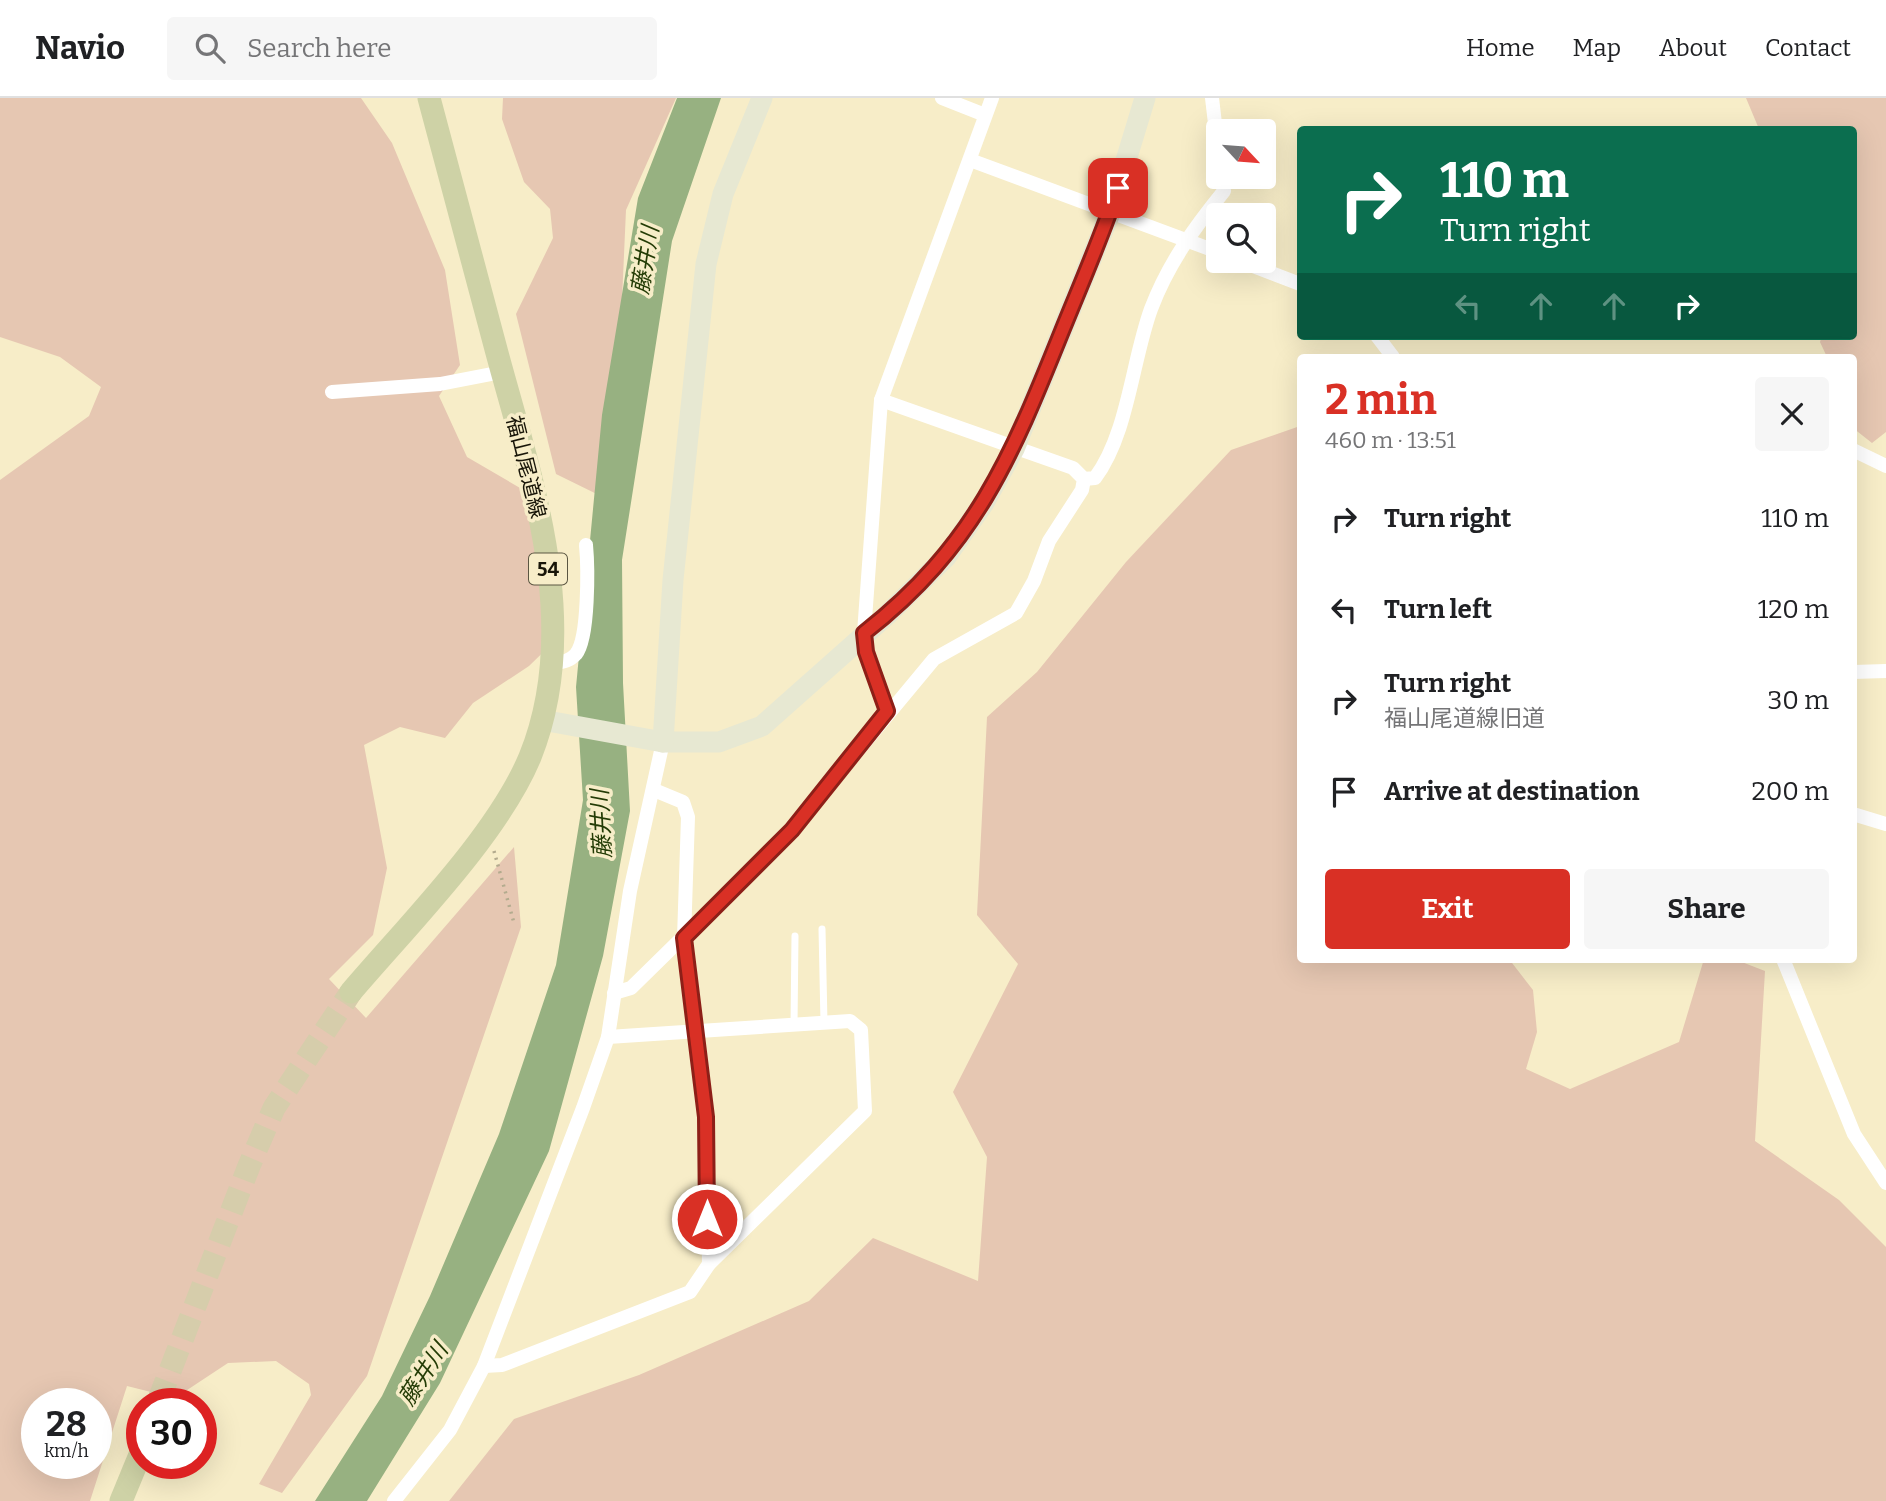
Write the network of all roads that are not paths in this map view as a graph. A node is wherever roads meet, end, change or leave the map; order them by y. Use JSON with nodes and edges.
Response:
{"nodes":[{"id":1,"x":429,"y":98,"type":"edge"},
{"id":2,"x":762,"y":98,"type":"edge"},
{"id":3,"x":942,"y":98,"type":"edge"},
{"id":4,"x":992,"y":98,"type":"edge"},
{"id":5,"x":1146,"y":98,"type":"edge"},
{"id":6,"x":1212,"y":98,"type":"edge"},
{"id":7,"x":985,"y":115,"type":"junction"},
{"id":8,"x":1214,"y":119,"type":"edge"},
{"id":9,"x":970,"y":160,"type":"junction"},
{"id":10,"x":1224,"y":189,"type":"edge"},
{"id":11,"x":1110,"y":213,"type":"junction"},
{"id":12,"x":1185,"y":240,"type":"junction"},
{"id":13,"x":1206,"y":248,"type":"edge"},
{"id":14,"x":1271,"y":273,"type":"edge"},
{"id":15,"x":1297,"y":283,"type":"edge"},
{"id":16,"x":1380,"y":340,"type":"edge"},
{"id":17,"x":1391,"y":354,"type":"edge"},
{"id":18,"x":502,"y":372,"type":"junction"},
{"id":19,"x":332,"y":392,"type":"dead end"},
{"id":20,"x":881,"y":400,"type":"junction"},
{"id":21,"x":1014,"y":449,"type":"junction"},
{"id":22,"x":1857,"y":452,"type":"edge"},
{"id":23,"x":1886,"y":466,"type":"edge"},
{"id":24,"x":1084,"y":479,"type":"junction"},
{"id":25,"x":586,"y":545,"type":"dead end"},
{"id":26,"x":864,"y":633,"type":"junction"},
{"id":27,"x":551,"y":664,"type":"junction"},
{"id":28,"x":1886,"y":671,"type":"edge"},
{"id":29,"x":1857,"y":672,"type":"edge"},
{"id":30,"x":887,"y":711,"type":"junction"},
{"id":31,"x":542,"y":720,"type":"junction"},
{"id":32,"x":653,"y":741,"type":"junction"},
{"id":33,"x":654,"y":790,"type":"junction"},
{"id":34,"x":1857,"y":815,"type":"edge"},
{"id":35,"x":1886,"y":824,"type":"edge"},
{"id":36,"x":822,"y":929,"type":"dead end"},
{"id":37,"x":795,"y":936,"type":"dead end"},
{"id":38,"x":684,"y":938,"type":"junction"},
{"id":39,"x":1785,"y":963,"type":"edge"},
{"id":40,"x":351,"y":992,"type":"tunnel mouth"},
{"id":41,"x":614,"y":992,"type":"junction"},
{"id":42,"x":824,"y":1024,"type":"junction"},
{"id":43,"x":794,"y":1026,"type":"junction"},
{"id":44,"x":694,"y":1031,"type":"junction"},
{"id":45,"x":608,"y":1037,"type":"junction"},
{"id":46,"x":1886,"y":1183,"type":"edge"},
{"id":47,"x":709,"y":1264,"type":"junction"},
{"id":48,"x":484,"y":1366,"type":"junction"},
{"id":49,"x":130,"y":1479,"type":"edge"},
{"id":50,"x":121,"y":1501,"type":"edge"},
{"id":51,"x":394,"y":1501,"type":"edge"}],
"edges":[{"from":1,"to":18,"type":"main road","name":"福山尾道線","number":"54"},
{"from":2,"to":32,"type":"street"},
{"from":3,"to":7,"type":"street"},
{"from":4,"to":7,"type":"street"},
{"from":5,"to":11,"type":"street"},
{"from":6,"to":8,"type":"street"},
{"from":7,"to":9,"type":"street"},
{"from":9,"to":11,"type":"street"},
{"from":9,"to":20,"type":"street"},
{"from":10,"to":12,"type":"street"},
{"from":11,"to":12,"type":"street"},
{"from":11,"to":21,"type":"street"},
{"from":12,"to":13,"type":"street"},
{"from":12,"to":24,"type":"street"},
{"from":14,"to":15,"type":"street"},
{"from":16,"to":17,"type":"street"},
{"from":18,"to":19,"type":"street"},
{"from":18,"to":27,"type":"main road","name":"福山尾道線","number":"54"},
{"from":20,"to":21,"type":"street"},
{"from":20,"to":26,"type":"street"},
{"from":21,"to":24,"type":"street"},
{"from":21,"to":26,"type":"street"},
{"from":22,"to":23,"type":"street"},
{"from":24,"to":30,"type":"street"},
{"from":25,"to":27,"type":"street"},
{"from":26,"to":30,"type":"street"},
{"from":26,"to":32,"type":"street"},
{"from":27,"to":31,"type":"main road","name":"福山尾道線","number":"54"},
{"from":28,"to":29,"type":"street"},
{"from":30,"to":38,"type":"street"},
{"from":31,"to":32,"type":"street"},
{"from":31,"to":40,"type":"main road","name":"福山尾道線","number":"54"},
{"from":32,"to":33,"type":"street"},
{"from":33,"to":38,"type":"street"},
{"from":33,"to":41,"type":"street"},
{"from":34,"to":35,"type":"street"},
{"from":36,"to":42,"type":"lane"},
{"from":37,"to":43,"type":"lane"},
{"from":38,"to":41,"type":"street"},
{"from":38,"to":44,"type":"street"},
{"from":39,"to":46,"type":"street"},
{"from":41,"to":45,"type":"street"},
{"from":42,"to":43,"type":"street"},
{"from":42,"to":47,"type":"street"},
{"from":43,"to":44,"type":"street"},
{"from":44,"to":45,"type":"street"},
{"from":44,"to":47,"type":"street"},
{"from":45,"to":48,"type":"street"},
{"from":47,"to":48,"type":"street"},
{"from":48,"to":51,"type":"street"},
{"from":49,"to":50,"type":"main road"}]}
